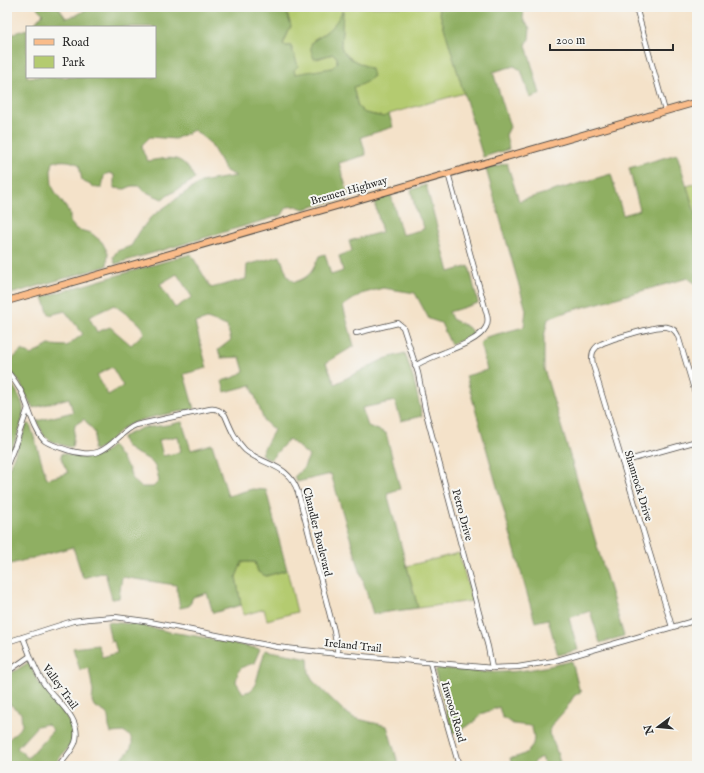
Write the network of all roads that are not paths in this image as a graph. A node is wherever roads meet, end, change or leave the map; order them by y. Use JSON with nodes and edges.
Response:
{"nodes":[{"id":1,"x":10,"y":7,"type":"edge"},
{"id":2,"x":636,"y":7,"type":"edge"},
{"id":3,"x":7,"y":10,"type":"edge"},
{"id":4,"x":697,"y":102,"type":"edge"},
{"id":5,"x":665,"y":111,"type":"junction"},
{"id":6,"x":448,"y":173,"type":"junction"},
{"id":7,"x":7,"y":301,"type":"edge"},
{"id":8,"x":356,"y":333,"type":"dead end"},
{"id":9,"x":415,"y":366,"type":"junction"},
{"id":10,"x":7,"y":371,"type":"edge"},
{"id":11,"x":697,"y":399,"type":"edge"},
{"id":12,"x":28,"y":408,"type":"junction"},
{"id":13,"x":697,"y":441,"type":"edge"},
{"id":14,"x":622,"y":462,"type":"junction"},
{"id":15,"x":7,"y":465,"type":"edge"},
{"id":16,"x":697,"y":620,"type":"edge"},
{"id":17,"x":672,"y":627,"type":"junction"},
{"id":18,"x":23,"y":638,"type":"junction"},
{"id":19,"x":7,"y":642,"type":"edge"},
{"id":20,"x":338,"y":654,"type":"junction"},
{"id":21,"x":30,"y":656,"type":"junction"},
{"id":22,"x":430,"y":662,"type":"junction"},
{"id":23,"x":492,"y":668,"type":"junction"},
{"id":24,"x":7,"y":672,"type":"edge"},
{"id":25,"x":59,"y":766,"type":"edge"},
{"id":26,"x":459,"y":766,"type":"edge"}],
"edges":[{"from":1,"to":3,"type":"street"},
{"from":2,"to":5,"type":"street"},
{"from":4,"to":5,"type":"main road","name":"Bremen Highway"},
{"from":5,"to":6,"type":"main road","name":"Bremen Highway"},
{"from":6,"to":7,"type":"main road","name":"Bremen Highway"},
{"from":6,"to":9,"type":"street"},
{"from":8,"to":9,"type":"street","name":"Petro Drive"},
{"from":9,"to":23,"type":"street","name":"Petro Drive"},
{"from":10,"to":12,"type":"street","name":"Chandler Boulevard"},
{"from":11,"to":14,"type":"street","name":"Shamrock Drive"},
{"from":12,"to":15,"type":"street"},
{"from":12,"to":20,"type":"street","name":"Chandler Boulevard"},
{"from":13,"to":14,"type":"street"},
{"from":14,"to":17,"type":"street","name":"Shamrock Drive"},
{"from":16,"to":17,"type":"street","name":"Ireland Trail"},
{"from":17,"to":23,"type":"street","name":"Ireland Trail"},
{"from":18,"to":19,"type":"street","name":"Ireland Trail"},
{"from":18,"to":20,"type":"street","name":"Ireland Trail"},
{"from":18,"to":21,"type":"street","name":"Valley Trail"},
{"from":20,"to":22,"type":"street","name":"Ireland Trail"},
{"from":21,"to":24,"type":"street"},
{"from":21,"to":25,"type":"street","name":"Valley Trail"},
{"from":22,"to":23,"type":"street","name":"Ireland Trail"},
{"from":22,"to":26,"type":"street","name":"Inwood Road"}]}
